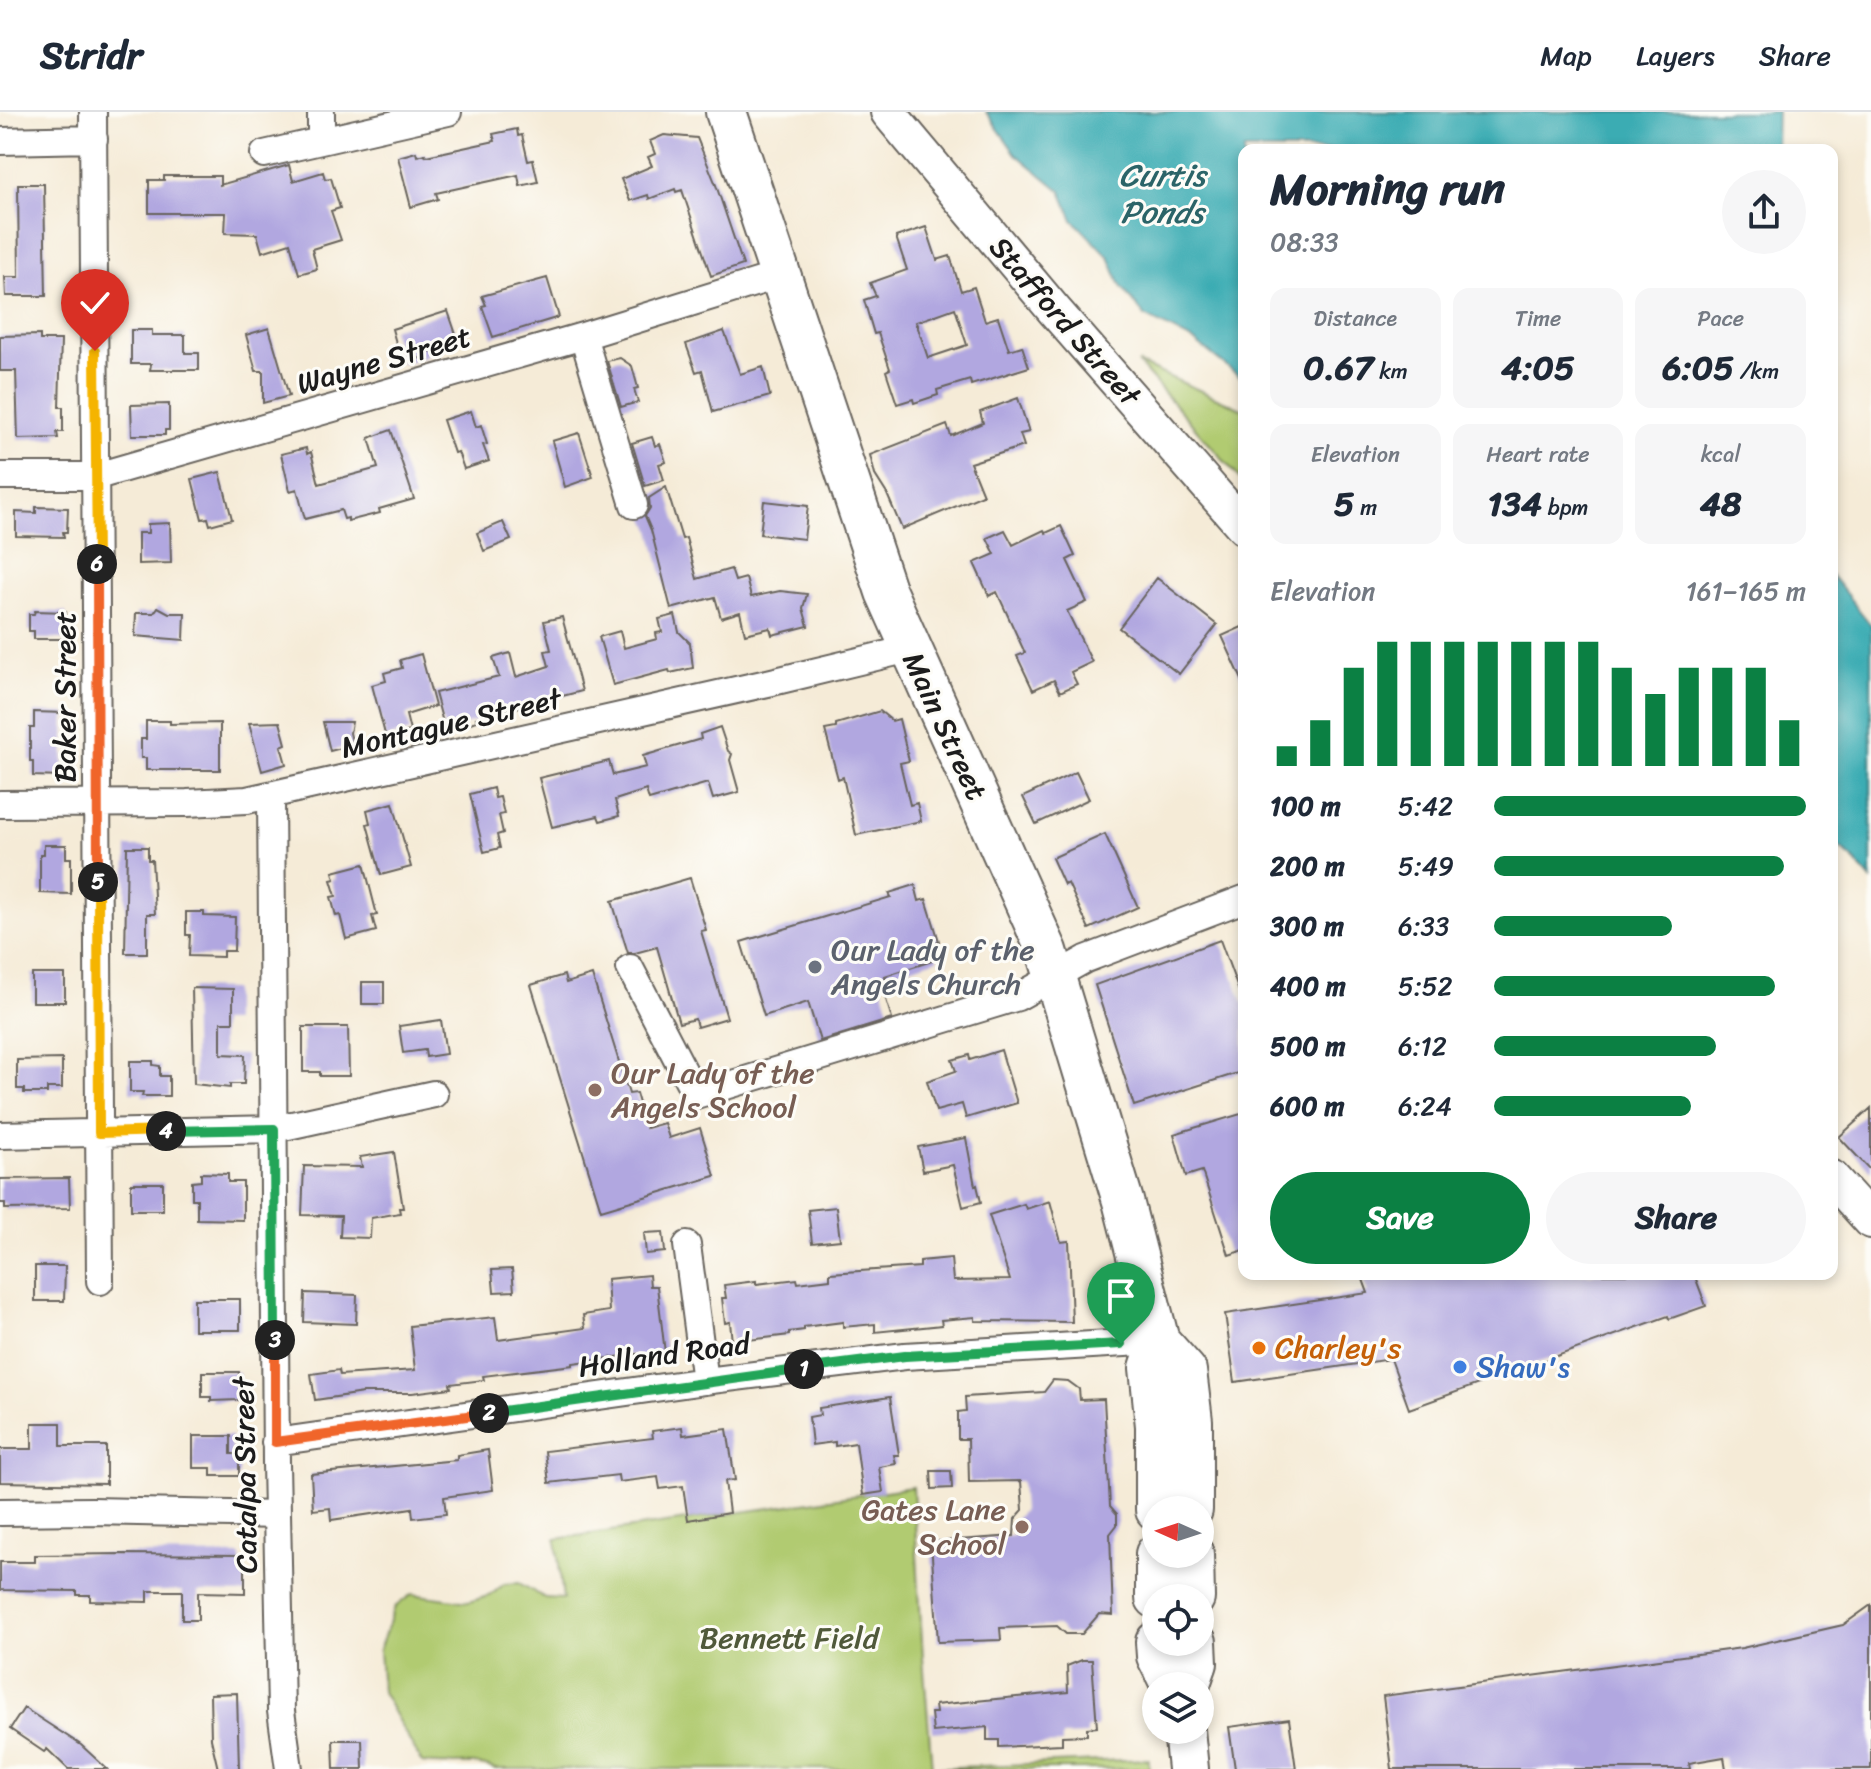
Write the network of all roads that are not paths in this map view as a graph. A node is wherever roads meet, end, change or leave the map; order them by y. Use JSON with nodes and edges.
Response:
{"nodes":[{"id":1,"x":93,"y":112,"type":"edge"},
{"id":2,"x":321,"y":112,"type":"edge"},
{"id":3,"x":448,"y":112,"type":"edge"},
{"id":4,"x":726,"y":112,"type":"edge"},
{"id":5,"x":888,"y":112,"type":"edge"},
{"id":6,"x":94,"y":139,"type":"junction"},
{"id":7,"x":0,"y":141,"type":"edge"},
{"id":8,"x":321,"y":141,"type":"junction"},
{"id":9,"x":264,"y":154,"type":"dead end"},
{"id":10,"x":780,"y":275,"type":"junction"},
{"id":11,"x":583,"y":336,"type":"junction"},
{"id":12,"x":0,"y":476,"type":"edge"},
{"id":13,"x":97,"y":476,"type":"junction"},
{"id":14,"x":634,"y":505,"type":"dead end"},
{"id":15,"x":1238,"y":520,"type":"edge"},
{"id":16,"x":909,"y":649,"type":"junction"},
{"id":17,"x":271,"y":795,"type":"junction"},
{"id":18,"x":0,"y":804,"type":"edge"},
{"id":19,"x":98,"y":804,"type":"junction"},
{"id":20,"x":1238,"y":901,"type":"edge"},
{"id":21,"x":630,"y":968,"type":"dead end"},
{"id":22,"x":1053,"y":976,"type":"junction"},
{"id":23,"x":434,"y":1094,"type":"dead end"},
{"id":24,"x":274,"y":1129,"type":"junction"},
{"id":25,"x":99,"y":1133,"type":"junction"},
{"id":26,"x":0,"y":1135,"type":"edge"},
{"id":27,"x":1838,"y":1185,"type":"edge"},
{"id":28,"x":1871,"y":1221,"type":"edge"},
{"id":29,"x":687,"y":1245,"type":"dead end"},
{"id":30,"x":100,"y":1281,"type":"dead end"},
{"id":31,"x":1159,"y":1341,"type":"junction"},
{"id":32,"x":705,"y":1381,"type":"junction"},
{"id":33,"x":275,"y":1442,"type":"junction"},
{"id":34,"x":1156,"y":1496,"type":"edge"},
{"id":35,"x":1192,"y":1496,"type":"edge"},
{"id":36,"x":0,"y":1512,"type":"edge"},
{"id":37,"x":277,"y":1515,"type":"junction"},
{"id":38,"x":1185,"y":1744,"type":"edge"},
{"id":39,"x":289,"y":1769,"type":"edge"},
{"id":40,"x":1188,"y":1769,"type":"edge"}],
"edges":[{"from":1,"to":6,"type":"street","name":"Baker Street"},
{"from":2,"to":8,"type":"street"},
{"from":3,"to":8,"type":"street"},
{"from":4,"to":10,"type":"highway","name":"Main Street"},
{"from":5,"to":15,"type":"main road","name":"Stafford Street"},
{"from":6,"to":7,"type":"street"},
{"from":6,"to":13,"type":"street","name":"Baker Street"},
{"from":8,"to":9,"type":"street"},
{"from":10,"to":11,"type":"street","name":"Wayne Street"},
{"from":10,"to":16,"type":"highway","name":"Main Street"},
{"from":11,"to":13,"type":"street","name":"Wayne Street"},
{"from":11,"to":14,"type":"street"},
{"from":12,"to":13,"type":"street","name":"Wayne Street"},
{"from":13,"to":19,"type":"street","name":"Baker Street"},
{"from":16,"to":17,"type":"street","name":"Montague Street"},
{"from":16,"to":22,"type":"highway","name":"Main Street"},
{"from":17,"to":19,"type":"street","name":"Montague Street"},
{"from":17,"to":24,"type":"street","name":"Catalpa Street"},
{"from":18,"to":19,"type":"street","name":"Montague Street"},
{"from":19,"to":25,"type":"street","name":"Baker Street"},
{"from":20,"to":22,"type":"street"},
{"from":21,"to":22,"type":"street"},
{"from":22,"to":31,"type":"highway","name":"Main Street"},
{"from":23,"to":24,"type":"street"},
{"from":24,"to":25,"type":"street"},
{"from":24,"to":33,"type":"street","name":"Catalpa Street"},
{"from":25,"to":26,"type":"street"},
{"from":25,"to":30,"type":"street","name":"Baker Street"},
{"from":27,"to":28,"type":"main road"},
{"from":29,"to":32,"type":"street"},
{"from":31,"to":32,"type":"street","name":"Holland Road"},
{"from":31,"to":34,"type":"highway","name":"Main Street"},
{"from":31,"to":35,"type":"highway","name":"Main Street"},
{"from":32,"to":33,"type":"street","name":"Holland Road"},
{"from":33,"to":37,"type":"street","name":"Catalpa Street"},
{"from":36,"to":37,"type":"street"},
{"from":37,"to":39,"type":"street","name":"Catalpa Street"},
{"from":38,"to":40,"type":"highway"}]}
